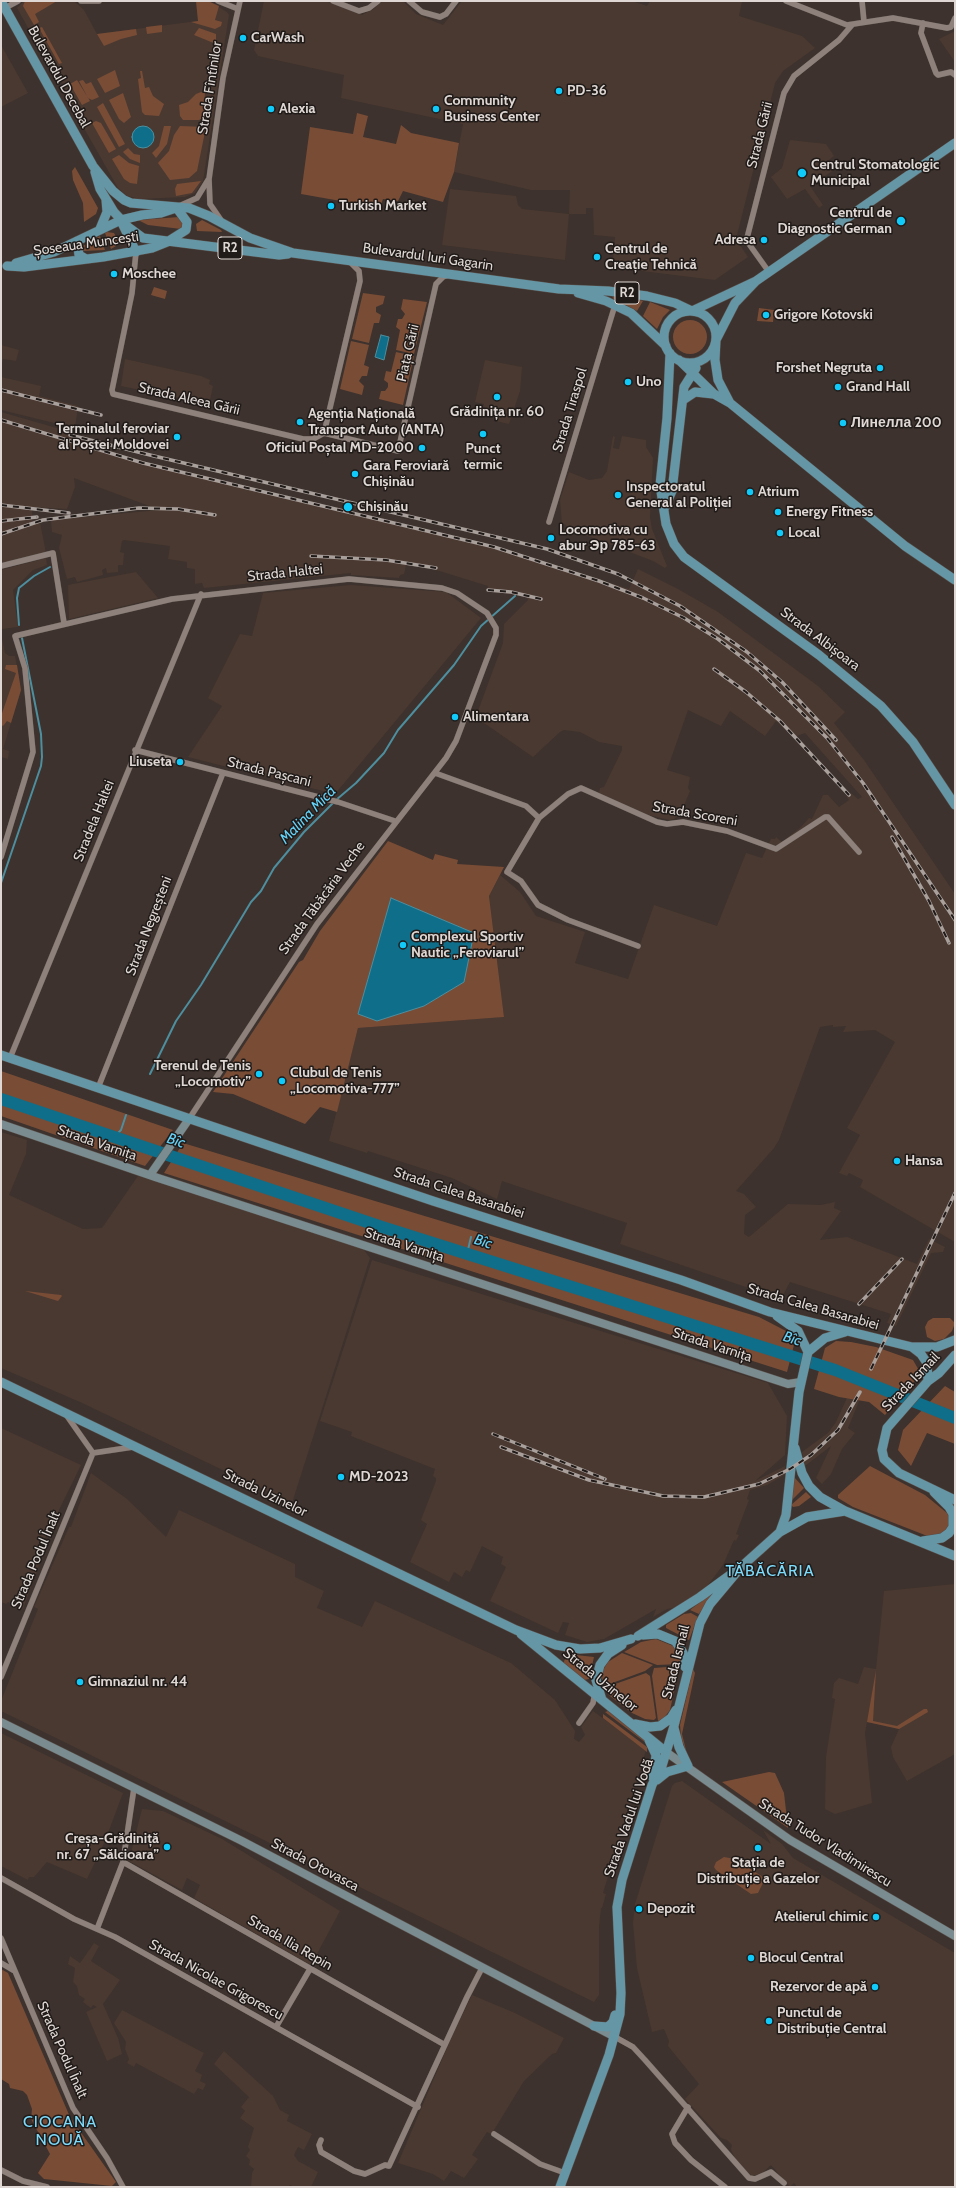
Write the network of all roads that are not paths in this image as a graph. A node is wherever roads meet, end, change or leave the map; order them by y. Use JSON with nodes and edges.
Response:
{"nodes":[{"id":1,"x":18,"y":1,"type":"edge"},
{"id":2,"x":81,"y":1,"type":"edge"},
{"id":3,"x":99,"y":1,"type":"edge"},
{"id":4,"x":218,"y":1,"type":"edge"},
{"id":5,"x":240,"y":1,"type":"edge"},
{"id":6,"x":333,"y":1,"type":"edge"},
{"id":7,"x":378,"y":1,"type":"edge"},
{"id":8,"x":410,"y":1,"type":"edge"},
{"id":9,"x":456,"y":1,"type":"edge"},
{"id":10,"x":786,"y":1,"type":"edge"},
{"id":11,"x":862,"y":1,"type":"edge"},
{"id":12,"x":3,"y":4,"type":"edge"},
{"id":13,"x":238,"y":9,"type":"junction"},
{"id":14,"x":955,"y":18,"type":"edge"},
{"id":15,"x":864,"y":22,"type":"junction"},
{"id":16,"x":923,"y":23,"type":"junction"},
{"id":17,"x":852,"y":25,"type":"junction"},
{"id":18,"x":955,"y":75,"type":"edge"},
{"id":19,"x":955,"y":143,"type":"edge"},
{"id":20,"x":93,"y":166,"type":"junction"},
{"id":21,"x":209,"y":180,"type":"junction"},
{"id":22,"x":105,"y":198,"type":"junction"},
{"id":23,"x":176,"y":207,"type":"junction"},
{"id":24,"x":121,"y":220,"type":"junction"},
{"id":25,"x":226,"y":226,"type":"junction"},
{"id":26,"x":100,"y":229,"type":"junction"},
{"id":27,"x":77,"y":241,"type":"junction"},
{"id":28,"x":167,"y":242,"type":"junction"},
{"id":29,"x":136,"y":252,"type":"junction"},
{"id":30,"x":293,"y":253,"type":"junction"},
{"id":31,"x":86,"y":259,"type":"junction"},
{"id":32,"x":343,"y":260,"type":"junction"},
{"id":33,"x":4,"y":266,"type":"edge"},
{"id":34,"x":769,"y":272,"type":"junction"},
{"id":35,"x":457,"y":275,"type":"junction"},
{"id":36,"x":756,"y":281,"type":"junction"},
{"id":37,"x":559,"y":289,"type":"junction"},
{"id":38,"x":615,"y":305,"type":"junction"},
{"id":39,"x":692,"y":311,"type":"junction"},
{"id":40,"x":716,"y":340,"type":"junction"},
{"id":41,"x":668,"y":349,"type":"junction"},
{"id":42,"x":679,"y":360,"type":"junction"},
{"id":43,"x":701,"y":360,"type":"junction"},
{"id":44,"x":692,"y":373,"type":"junction"},
{"id":45,"x":714,"y":394,"type":"junction"},
{"id":46,"x":683,"y":400,"type":"junction"},
{"id":47,"x":730,"y":403,"type":"junction"},
{"id":48,"x":324,"y":433,"type":"junction"},
{"id":49,"x":665,"y":507,"type":"junction"},
{"id":50,"x":549,"y":522,"type":"dead end"},
{"id":51,"x":1,"y":566,"type":"edge"},
{"id":52,"x":955,"y":580,"type":"edge"},
{"id":53,"x":200,"y":594,"type":"junction"},
{"id":54,"x":64,"y":623,"type":"junction"},
{"id":55,"x":495,"y":626,"type":"joint"},
{"id":56,"x":135,"y":750,"type":"junction"},
{"id":57,"x":223,"y":773,"type":"junction"},
{"id":58,"x":435,"y":773,"type":"junction"},
{"id":59,"x":955,"y":805,"type":"edge"},
{"id":60,"x":539,"y":818,"type":"junction"},
{"id":61,"x":395,"y":821,"type":"junction"},
{"id":62,"x":859,"y":852,"type":"dead end"},
{"id":63,"x":1,"y":857,"type":"edge"},
{"id":64,"x":638,"y":946,"type":"dead end"},
{"id":65,"x":5,"y":1057,"type":"edge"},
{"id":66,"x":98,"y":1088,"type":"junction"},
{"id":67,"x":189,"y":1119,"type":"junction"},
{"id":68,"x":1,"y":1124,"type":"edge"},
{"id":69,"x":152,"y":1173,"type":"junction"},
{"id":70,"x":770,"y":1312,"type":"junction"},
{"id":71,"x":850,"y":1332,"type":"junction"},
{"id":72,"x":955,"y":1340,"type":"edge"},
{"id":73,"x":912,"y":1347,"type":"junction"},
{"id":74,"x":808,"y":1353,"type":"junction"},
{"id":75,"x":955,"y":1355,"type":"edge"},
{"id":76,"x":801,"y":1378,"type":"junction"},
{"id":77,"x":1,"y":1382,"type":"edge"},
{"id":78,"x":928,"y":1382,"type":"junction"},
{"id":79,"x":63,"y":1411,"type":"junction"},
{"id":80,"x":794,"y":1445,"type":"junction"},
{"id":81,"x":137,"y":1447,"type":"junction"},
{"id":82,"x":93,"y":1453,"type":"junction"},
{"id":83,"x":929,"y":1487,"type":"junction"},
{"id":84,"x":955,"y":1500,"type":"edge"},
{"id":85,"x":845,"y":1511,"type":"junction"},
{"id":86,"x":780,"y":1532,"type":"junction"},
{"id":87,"x":920,"y":1542,"type":"junction"},
{"id":88,"x":955,"y":1556,"type":"edge"},
{"id":89,"x":741,"y":1567,"type":"junction"},
{"id":90,"x":516,"y":1630,"type":"junction"},
{"id":91,"x":635,"y":1638,"type":"junction"},
{"id":92,"x":597,"y":1672,"type":"junction"},
{"id":93,"x":1,"y":1677,"type":"edge"},
{"id":94,"x":685,"y":1679,"type":"junction"},
{"id":95,"x":595,"y":1695,"type":"junction"},
{"id":96,"x":604,"y":1703,"type":"junction"},
{"id":97,"x":679,"y":1705,"type":"junction"},
{"id":98,"x":625,"y":1719,"type":"junction"},
{"id":99,"x":1,"y":1722,"type":"edge"},
{"id":100,"x":579,"y":1723,"type":"dead end"},
{"id":101,"x":674,"y":1726,"type":"junction"},
{"id":102,"x":641,"y":1732,"type":"junction"},
{"id":103,"x":666,"y":1752,"type":"junction"},
{"id":104,"x":688,"y":1766,"type":"junction"},
{"id":105,"x":134,"y":1788,"type":"junction"},
{"id":106,"x":651,"y":1788,"type":"junction"},
{"id":107,"x":123,"y":1862,"type":"junction"},
{"id":108,"x":1,"y":1878,"type":"edge"},
{"id":109,"x":97,"y":1929,"type":"junction"},
{"id":110,"x":955,"y":1936,"type":"edge"},
{"id":111,"x":1,"y":1938,"type":"edge"},
{"id":112,"x":619,"y":1943,"type":"junction"},
{"id":113,"x":1,"y":1963,"type":"edge"},
{"id":114,"x":482,"y":1968,"type":"junction"},
{"id":115,"x":310,"y":1969,"type":"junction"},
{"id":116,"x":14,"y":1970,"type":"junction"},
{"id":117,"x":594,"y":2026,"type":"junction"},
{"id":118,"x":276,"y":2027,"type":"junction"},
{"id":119,"x":615,"y":2037,"type":"junction"},
{"id":120,"x":445,"y":2045,"type":"junction"},
{"id":121,"x":418,"y":2107,"type":"junction"},
{"id":122,"x":688,"y":2107,"type":"junction"},
{"id":123,"x":494,"y":2134,"type":"dead end"},
{"id":124,"x":321,"y":2140,"type":"dead end"},
{"id":125,"x":1,"y":2170,"type":"edge"},
{"id":126,"x":565,"y":2173,"type":"junction"},
{"id":127,"x":784,"y":2183,"type":"dead end"},
{"id":128,"x":35,"y":2186,"type":"edge"},
{"id":129,"x":47,"y":2187,"type":"edge"},
{"id":130,"x":123,"y":2187,"type":"edge"},
{"id":131,"x":560,"y":2187,"type":"edge"},
{"id":132,"x":725,"y":2187,"type":"edge"}],
"edges":[{"from":1,"to":12,"type":"street"},
{"from":2,"to":3,"type":"street"},
{"from":4,"to":13,"type":"street"},
{"from":5,"to":13,"type":"street","name":"Strada Fîntînilor"},
{"from":6,"to":7,"type":"street"},
{"from":8,"to":9,"type":"street"},
{"from":10,"to":17,"type":"street"},
{"from":11,"to":15,"type":"street"},
{"from":12,"to":20,"type":"main road","name":"Bulevardul Decebal"},
{"from":13,"to":21,"type":"street","name":"Strada Fîntînilor"},
{"from":14,"to":16,"type":"street"},
{"from":15,"to":16,"type":"street"},
{"from":15,"to":17,"type":"street"},
{"from":16,"to":18,"type":"street"},
{"from":17,"to":34,"type":"street","name":"Strada Gării"},
{"from":19,"to":34,"type":"main road"},
{"from":20,"to":22,"type":"main road","name":"Bulevardul Decebal"},
{"from":20,"to":23,"type":"main road","name":"Bulevardul Decebal"},
{"from":21,"to":23,"type":"street","name":"Strada Fîntînilor"},
{"from":21,"to":25,"type":"street","name":"Strada Fîntînilor"},
{"from":22,"to":24,"type":"main road","name":"Bulevardul Decebal"},
{"from":22,"to":26,"type":"main road"},
{"from":23,"to":24,"type":"main road","name":"Bulevardul Iuri Gagarin","number":"R2"},
{"from":23,"to":25,"type":"main road","name":"Bulevardul Iuri Gagarin","number":"R2"},
{"from":23,"to":28,"type":"main road"},
{"from":24,"to":26,"type":"main road","name":"Șoseaua Muncești","number":"R2"},
{"from":24,"to":28,"type":"main road","name":"Bulevardul Iuri Gagarin"},
{"from":24,"to":29,"type":"main road"},
{"from":25,"to":30,"type":"main road","name":"Bulevardul Iuri Gagarin","number":"R2"},
{"from":26,"to":27,"type":"main road","name":"Șoseaua Muncești","number":"R2"},
{"from":27,"to":31,"type":"main road"},
{"from":27,"to":33,"type":"main road","name":"Șoseaua Muncești","number":"R2"},
{"from":28,"to":29,"type":"main road","name":"Șoseaua Muncești","number":"R2"},
{"from":28,"to":30,"type":"main road","name":"Bulevardul Iuri Gagarin","number":"R2"},
{"from":29,"to":31,"type":"main road","name":"Șoseaua Muncești","number":"R2"},
{"from":29,"to":48,"type":"street","name":"Strada Aleea Gării"},
{"from":30,"to":32,"type":"main road","name":"Bulevardul Iuri Gagarin","number":"R2"},
{"from":31,"to":33,"type":"main road","name":"Șoseaua Muncești","number":"R2"},
{"from":32,"to":35,"type":"main road","name":"Bulevardul Iuri Gagarin","number":"R2"},
{"from":32,"to":48,"type":"street"},
{"from":34,"to":36,"type":"main road"},
{"from":35,"to":37,"type":"main road","name":"Bulevardul Iuri Gagarin","number":"R2"},
{"from":35,"to":48,"type":"street","name":"Piața Gării"},
{"from":36,"to":39,"type":"main road"},
{"from":36,"to":40,"type":"main road"},
{"from":37,"to":38,"type":"main road","name":"Bulevardul Iuri Gagarin","number":"R2"},
{"from":37,"to":39,"type":"main road","name":"Bulevardul Iuri Gagarin","number":"R2"},
{"from":38,"to":41,"type":"main road","name":"Bulevardul Iuri Gagarin","number":"R2"},
{"from":38,"to":50,"type":"street","name":"Strada Tiraspol"},
{"from":39,"to":40,"type":"main road"},
{"from":39,"to":41,"type":"main road"},
{"from":40,"to":43,"type":"main road"},
{"from":40,"to":47,"type":"main road"},
{"from":41,"to":42,"type":"main road"},
{"from":41,"to":49,"type":"main road","name":"Strada Albișoara"},
{"from":42,"to":43,"type":"main road"},
{"from":42,"to":44,"type":"main road"},
{"from":43,"to":44,"type":"main road"},
{"from":44,"to":45,"type":"main road"},
{"from":44,"to":46,"type":"main road"},
{"from":45,"to":46,"type":"main road"},
{"from":45,"to":47,"type":"main road"},
{"from":46,"to":49,"type":"main road"},
{"from":47,"to":52,"type":"main road"},
{"from":49,"to":59,"type":"main road","name":"Strada Albișoara"},
{"from":51,"to":54,"type":"street"},
{"from":53,"to":54,"type":"street","name":"Strada Haltei"},
{"from":53,"to":55,"type":"street","name":"Strada Haltei"},
{"from":53,"to":56,"type":"street","name":"Stradela Haltei"},
{"from":54,"to":63,"type":"street","name":"Strada Haltei"},
{"from":55,"to":58,"type":"street","name":"Strada Tăbăcăria Veche"},
{"from":56,"to":57,"type":"street","name":"Strada Pașcani"},
{"from":56,"to":65,"type":"street","name":"Stradela Haltei"},
{"from":57,"to":61,"type":"street","name":"Strada Pașcani"},
{"from":57,"to":66,"type":"street","name":"Strada Negreșteni"},
{"from":58,"to":60,"type":"street"},
{"from":58,"to":61,"type":"street","name":"Strada Tăbăcăria Veche"},
{"from":60,"to":62,"type":"street","name":"Strada Scoreni"},
{"from":60,"to":64,"type":"street"},
{"from":61,"to":67,"type":"street","name":"Strada Tăbăcăria Veche"},
{"from":65,"to":66,"type":"main road","name":"Strada Calea Basarabiei"},
{"from":66,"to":67,"type":"main road","name":"Strada Calea Basarabiei"},
{"from":67,"to":69,"type":"street","name":"Strada Tăbăcăria Veche"},
{"from":67,"to":70,"type":"main road","name":"Strada Calea Basarabiei"},
{"from":68,"to":69,"type":"street","name":"Strada Varnița"},
{"from":69,"to":76,"type":"street","name":"Strada Varnița"},
{"from":70,"to":71,"type":"main road","name":"Strada Calea Basarabiei"},
{"from":70,"to":74,"type":"main road"},
{"from":71,"to":73,"type":"main road","name":"Strada Calea Basarabiei"},
{"from":71,"to":74,"type":"main road"},
{"from":72,"to":73,"type":"main road","name":"Strada Calea Basarabiei"},
{"from":73,"to":78,"type":"main road"},
{"from":74,"to":76,"type":"main road"},
{"from":75,"to":78,"type":"main road","name":"Strada Ismail"},
{"from":76,"to":80,"type":"main road"},
{"from":77,"to":79,"type":"main road","name":"Strada Uzinelor"},
{"from":78,"to":83,"type":"main road","name":"Strada Ismail"},
{"from":79,"to":81,"type":"main road","name":"Strada Uzinelor"},
{"from":79,"to":82,"type":"street"},
{"from":80,"to":85,"type":"main road"},
{"from":80,"to":86,"type":"main road"},
{"from":81,"to":82,"type":"street"},
{"from":81,"to":90,"type":"main road","name":"Strada Uzinelor"},
{"from":82,"to":93,"type":"street","name":"Strada Podul Înalt"},
{"from":83,"to":84,"type":"main road"},
{"from":83,"to":87,"type":"main road"},
{"from":85,"to":86,"type":"main road","name":"Strada Ismail"},
{"from":85,"to":87,"type":"main road"},
{"from":86,"to":89,"type":"main road","name":"Strada Ismail"},
{"from":87,"to":88,"type":"main road"},
{"from":89,"to":91,"type":"main road","name":"Strada Ismail"},
{"from":89,"to":94,"type":"main road","name":"Strada Ismail"},
{"from":90,"to":91,"type":"main road","name":"Strada Uzinelor"},
{"from":90,"to":95,"type":"main road","name":"Strada Uzinelor"},
{"from":91,"to":92,"type":"main road"},
{"from":91,"to":94,"type":"main road"},
{"from":92,"to":95,"type":"street"},
{"from":92,"to":96,"type":"main road"},
{"from":94,"to":97,"type":"main road","name":"Strada Ismail"},
{"from":95,"to":96,"type":"main road","name":"Strada Uzinelor"},
{"from":95,"to":100,"type":"street"},
{"from":96,"to":98,"type":"main road","name":"Strada Uzinelor"},
{"from":97,"to":98,"type":"main road"},
{"from":97,"to":101,"type":"main road","name":"Strada Ismail"},
{"from":98,"to":102,"type":"main road","name":"Strada Uzinelor"},
{"from":99,"to":105,"type":"street","name":"Strada Otovasca"},
{"from":101,"to":103,"type":"main road","name":"Strada Ismail"},
{"from":101,"to":104,"type":"main road"},
{"from":102,"to":103,"type":"main road","name":"Strada Uzinelor"},
{"from":102,"to":106,"type":"main road"},
{"from":103,"to":104,"type":"street","name":"Strada Tudor Vladimirescu"},
{"from":103,"to":106,"type":"main road","name":"Strada Vadul lui Vodă"},
{"from":104,"to":106,"type":"main road"},
{"from":104,"to":110,"type":"street","name":"Strada Tudor Vladimirescu"},
{"from":105,"to":107,"type":"street"},
{"from":105,"to":114,"type":"street","name":"Strada Otovasca"},
{"from":106,"to":112,"type":"main road","name":"Strada Vadul lui Vodă"},
{"from":107,"to":109,"type":"street"},
{"from":107,"to":115,"type":"street","name":"Strada Ilia Repin"},
{"from":108,"to":109,"type":"street","name":"Strada Nicolae Grigorescu"},
{"from":109,"to":118,"type":"street","name":"Strada Nicolae Grigorescu"},
{"from":111,"to":116,"type":"street","name":"Strada Podul Înalt"},
{"from":112,"to":117,"type":"main road"},
{"from":112,"to":119,"type":"main road","name":"Strada Vadul lui Vodă"},
{"from":113,"to":116,"type":"street"},
{"from":114,"to":117,"type":"street","name":"Strada Otovasca"},
{"from":114,"to":120,"type":"street"},
{"from":115,"to":118,"type":"street"},
{"from":115,"to":120,"type":"street","name":"Strada Ilia Repin"},
{"from":116,"to":130,"type":"street","name":"Strada Podul Înalt"},
{"from":117,"to":119,"type":"street","name":"Strada Otovasca"},
{"from":118,"to":121,"type":"street","name":"Strada Nicolae Grigorescu"},
{"from":119,"to":122,"type":"street"},
{"from":119,"to":126,"type":"main road","name":"Strada Vadul lui Vodă"},
{"from":120,"to":121,"type":"street"},
{"from":121,"to":124,"type":"street"},
{"from":122,"to":127,"type":"street"},
{"from":122,"to":132,"type":"street"},
{"from":123,"to":126,"type":"street"},
{"from":125,"to":128,"type":"street"},
{"from":126,"to":131,"type":"main road","name":"Strada Vadul lui Vodă"},
{"from":128,"to":129,"type":"street"}]}
